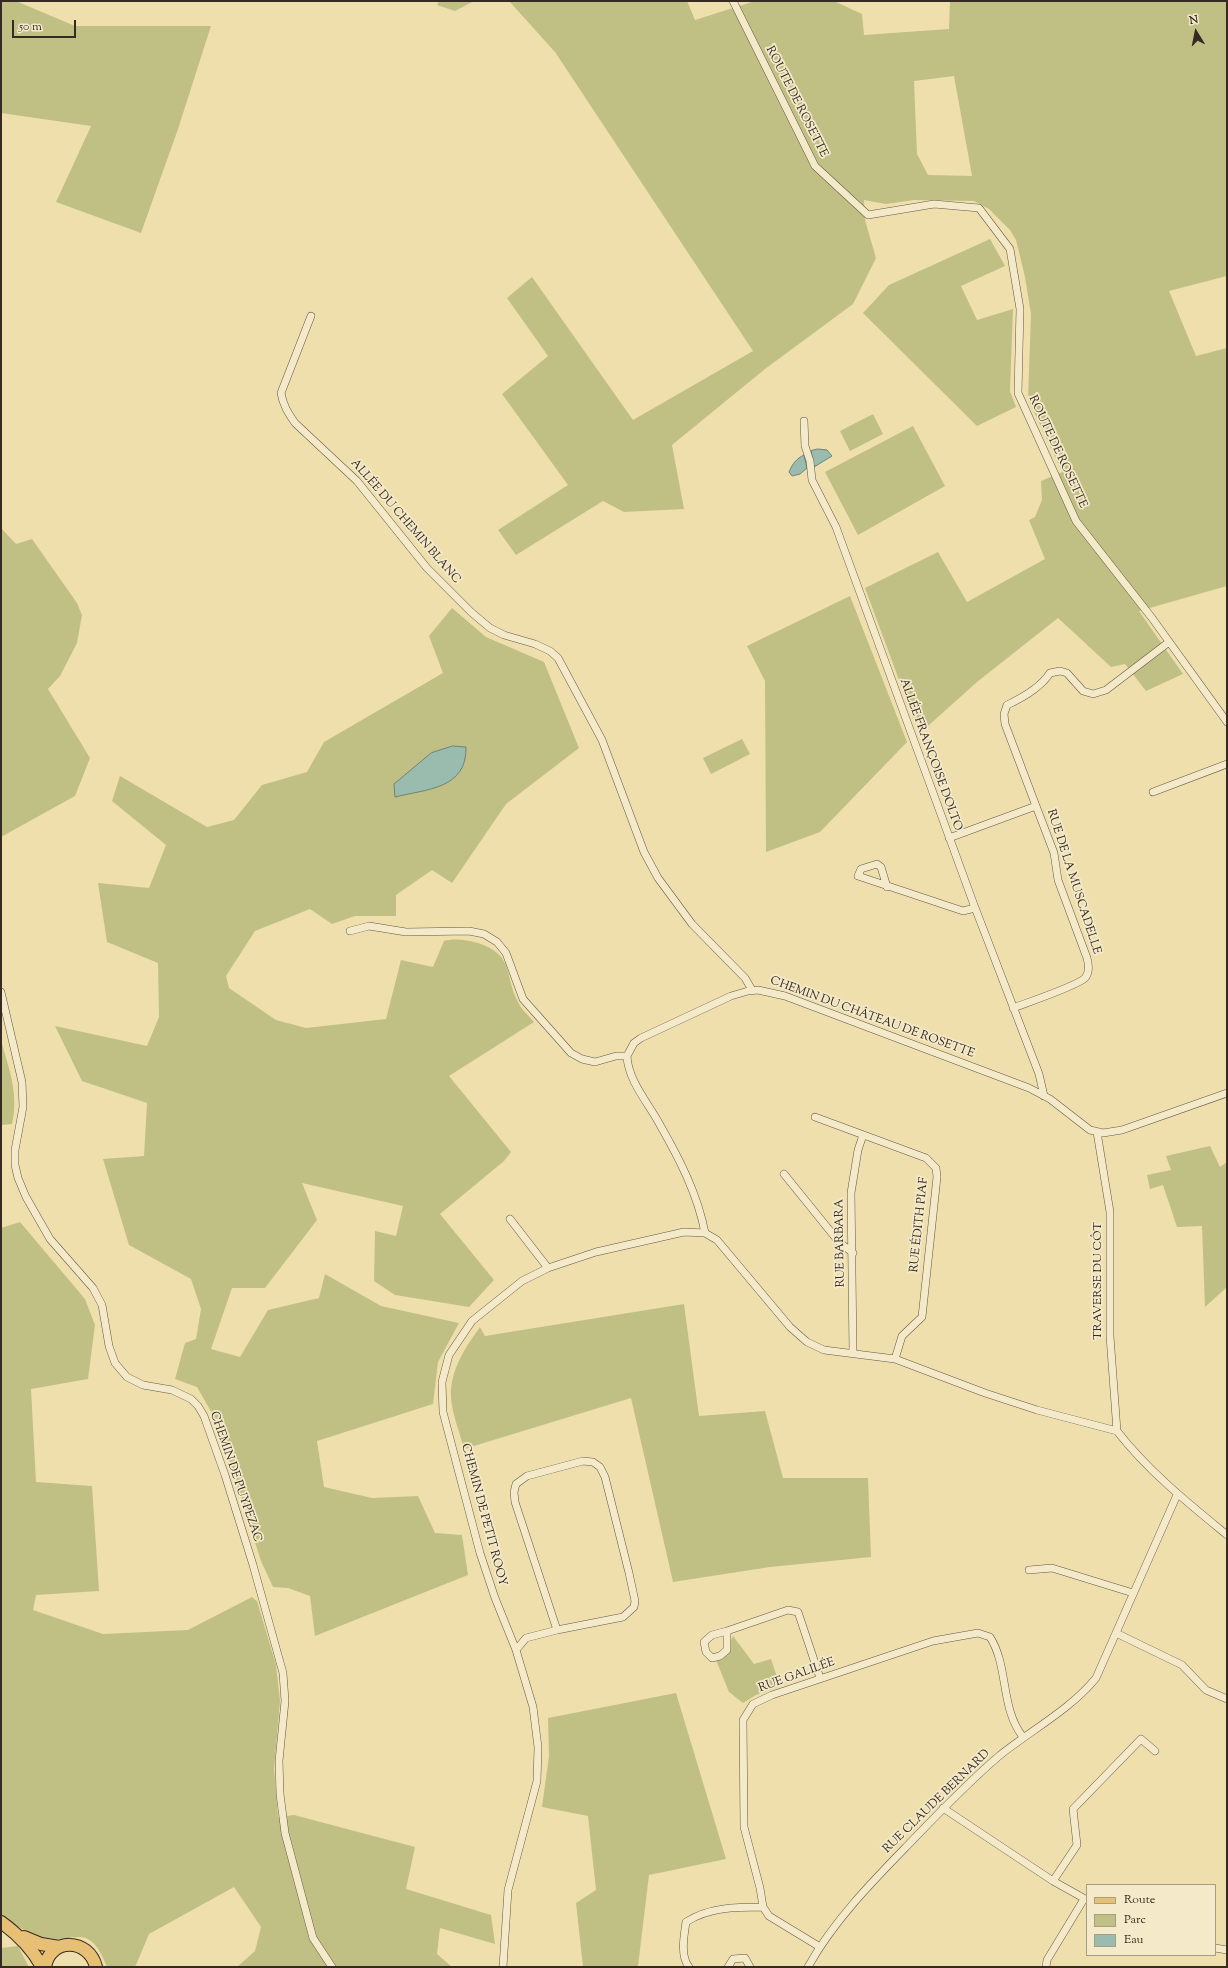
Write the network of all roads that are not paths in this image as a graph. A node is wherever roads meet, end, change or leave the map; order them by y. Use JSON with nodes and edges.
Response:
{"nodes":[{"id":1,"x":733,"y":1,"type":"edge"},
{"id":2,"x":310,"y":316,"type":"dead end"},
{"id":3,"x":804,"y":421,"type":"dead end"},
{"id":4,"x":1169,"y":642,"type":"junction"},
{"id":5,"x":1227,"y":722,"type":"edge"},
{"id":6,"x":1227,"y":764,"type":"edge"},
{"id":7,"x":1153,"y":792,"type":"dead end"},
{"id":8,"x":1036,"y":806,"type":"junction"},
{"id":9,"x":949,"y":838,"type":"junction"},
{"id":10,"x":888,"y":887,"type":"dead end"},
{"id":11,"x":975,"y":908,"type":"junction"},
{"id":12,"x":350,"y":931,"type":"dead end"},
{"id":13,"x":752,"y":990,"type":"junction"},
{"id":14,"x":1,"y":992,"type":"edge"},
{"id":15,"x":1013,"y":1008,"type":"junction"},
{"id":16,"x":627,"y":1056,"type":"junction"},
{"id":17,"x":1227,"y":1093,"type":"edge"},
{"id":18,"x":1044,"y":1096,"type":"junction"},
{"id":19,"x":815,"y":1117,"type":"dead end"},
{"id":20,"x":1097,"y":1132,"type":"junction"},
{"id":21,"x":863,"y":1135,"type":"junction"},
{"id":22,"x":784,"y":1174,"type":"dead end"},
{"id":23,"x":510,"y":1219,"type":"dead end"},
{"id":24,"x":705,"y":1233,"type":"junction"},
{"id":25,"x":853,"y":1252,"type":"junction"},
{"id":26,"x":548,"y":1268,"type":"junction"},
{"id":27,"x":853,"y":1353,"type":"junction"},
{"id":28,"x":895,"y":1359,"type":"junction"},
{"id":29,"x":1117,"y":1432,"type":"junction"},
{"id":30,"x":1177,"y":1495,"type":"junction"},
{"id":31,"x":1227,"y":1535,"type":"edge"},
{"id":32,"x":1030,"y":1570,"type":"dead end"},
{"id":33,"x":1133,"y":1593,"type":"junction"},
{"id":34,"x":557,"y":1630,"type":"junction"},
{"id":35,"x":727,"y":1631,"type":"dead end"},
{"id":36,"x":1116,"y":1632,"type":"junction"},
{"id":37,"x":516,"y":1650,"type":"junction"},
{"id":38,"x":820,"y":1678,"type":"junction"},
{"id":39,"x":1227,"y":1699,"type":"edge"},
{"id":40,"x":1023,"y":1737,"type":"junction"},
{"id":41,"x":1155,"y":1751,"type":"dead end"},
{"id":42,"x":943,"y":1808,"type":"junction"},
{"id":43,"x":1053,"y":1881,"type":"junction"},
{"id":44,"x":1086,"y":1899,"type":"edge"},
{"id":45,"x":763,"y":1907,"type":"junction"},
{"id":46,"x":1,"y":1922,"type":"edge"},
{"id":47,"x":19,"y":1935,"type":"junction"},
{"id":48,"x":820,"y":1946,"type":"junction"},
{"id":49,"x":60,"y":1947,"type":"junction"},
{"id":50,"x":1216,"y":1948,"type":"edge"},
{"id":51,"x":1227,"y":1950,"type":"edge"},
{"id":52,"x":43,"y":1967,"type":"edge"},
{"id":53,"x":96,"y":1967,"type":"edge"},
{"id":54,"x":332,"y":1967,"type":"edge"},
{"id":55,"x":503,"y":1967,"type":"edge"},
{"id":56,"x":690,"y":1967,"type":"edge"},
{"id":57,"x":728,"y":1967,"type":"edge"},
{"id":58,"x":750,"y":1967,"type":"edge"},
{"id":59,"x":808,"y":1967,"type":"edge"},
{"id":60,"x":1046,"y":1967,"type":"edge"}],
"edges":[{"from":1,"to":4,"type":"street","name":"ROUTE DE ROSETTE"},
{"from":2,"to":13,"type":"street","name":"ALLÉE DU CHEMIN BLANC"},
{"from":3,"to":9,"type":"street","name":"ALLÉE FRANÇOISE DOLTO"},
{"from":4,"to":5,"type":"street","name":"ROUTE DE ROSETTE"},
{"from":4,"to":8,"type":"street"},
{"from":6,"to":7,"type":"street"},
{"from":8,"to":9,"type":"street","name":"RUE DE LA MUSCADELLE"},
{"from":8,"to":15,"type":"street","name":"RUE DE LA MUSCADELLE"},
{"from":9,"to":11,"type":"street","name":"ALLÉE FRANÇOISE DOLTO"},
{"from":10,"to":11,"type":"street"},
{"from":11,"to":15,"type":"street","name":"ALLÉE FRANÇOISE DOLTO"},
{"from":12,"to":16,"type":"street"},
{"from":13,"to":16,"type":"street","name":"CHEMIN DU CHÂTEAU DE ROSETTE"},
{"from":13,"to":18,"type":"street","name":"CHEMIN DU CHÂTEAU DE ROSETTE"},
{"from":14,"to":54,"type":"street","name":"CHEMIN DE PUYPEZAC"},
{"from":15,"to":18,"type":"street","name":"ALLÉE FRANÇOISE DOLTO"},
{"from":16,"to":24,"type":"street"},
{"from":17,"to":20,"type":"street"},
{"from":18,"to":20,"type":"street","name":"CHEMIN DU CHÂTEAU DE ROSETTE"},
{"from":19,"to":21,"type":"street","name":"RUE ÉDITH PIAF"},
{"from":20,"to":29,"type":"street","name":"TRAVERSE DU CÔT"},
{"from":21,"to":25,"type":"street","name":"RUE BARBARA"},
{"from":21,"to":28,"type":"street","name":"RUE ÉDITH PIAF"},
{"from":22,"to":25,"type":"street"},
{"from":23,"to":26,"type":"street"},
{"from":24,"to":26,"type":"street","name":"CHEMIN DE PETIT ROOY"},
{"from":24,"to":27,"type":"street"},
{"from":25,"to":27,"type":"street","name":"RUE BARBARA"},
{"from":26,"to":37,"type":"street","name":"CHEMIN DE PETIT ROOY"},
{"from":27,"to":28,"type":"street"},
{"from":28,"to":29,"type":"street"},
{"from":29,"to":30,"type":"street"},
{"from":30,"to":31,"type":"street"},
{"from":30,"to":33,"type":"street","name":"RUE CLAUDE BERNARD"},
{"from":32,"to":33,"type":"street"},
{"from":33,"to":36,"type":"street","name":"RUE CLAUDE BERNARD"},
{"from":34,"to":34,"type":"street"},
{"from":34,"to":37,"type":"street"},
{"from":35,"to":38,"type":"street"},
{"from":36,"to":39,"type":"street"},
{"from":36,"to":40,"type":"street","name":"RUE CLAUDE BERNARD"},
{"from":37,"to":55,"type":"street","name":"CHEMIN DE PETIT ROOY"},
{"from":38,"to":40,"type":"street","name":"RUE GALILÉE"},
{"from":38,"to":45,"type":"street","name":"RUE GALILÉE"},
{"from":40,"to":42,"type":"street","name":"RUE CLAUDE BERNARD"},
{"from":41,"to":43,"type":"street"},
{"from":42,"to":43,"type":"street"},
{"from":42,"to":48,"type":"street","name":"RUE CLAUDE BERNARD"},
{"from":43,"to":44,"type":"street"},
{"from":44,"to":60,"type":"street"},
{"from":45,"to":48,"type":"street"},
{"from":45,"to":56,"type":"street"},
{"from":46,"to":47,"type":"main road"},
{"from":47,"to":49,"type":"main road"},
{"from":47,"to":52,"type":"main road"},
{"from":48,"to":59,"type":"street","name":"RUE CLAUDE BERNARD"},
{"from":49,"to":52,"type":"main road"},
{"from":49,"to":53,"type":"main road"},
{"from":50,"to":51,"type":"street"},
{"from":57,"to":58,"type":"street"}]}
